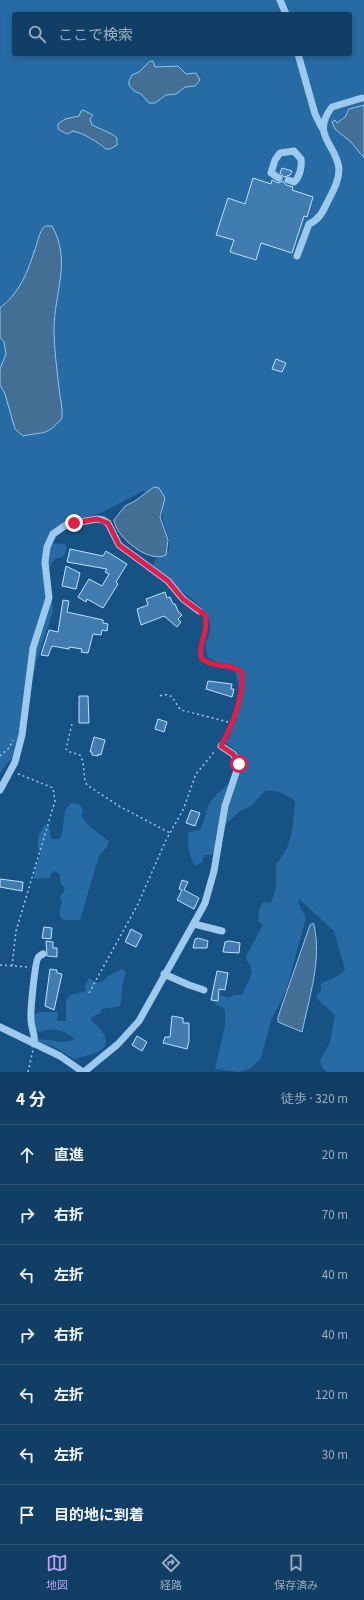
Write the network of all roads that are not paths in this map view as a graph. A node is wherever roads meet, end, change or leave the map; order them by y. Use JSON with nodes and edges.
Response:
{"nodes":[{"id":1,"x":280,"y":0,"type":"edge"},
{"id":2,"x":285,"y":12,"type":"edge"},
{"id":3,"x":299,"y":56,"type":"edge"},
{"id":4,"x":362,"y":98,"type":"dead end"},
{"id":5,"x":322,"y":128,"type":"junction"},
{"id":6,"x":279,"y":178,"type":"dead end"},
{"id":7,"x":288,"y":180,"type":"dead end"},
{"id":8,"x":297,"y":256,"type":"dead end"},
{"id":9,"x":199,"y":611,"type":"road end"},
{"id":10,"x":221,"y":746,"type":"road end"},
{"id":11,"x":0,"y":790,"type":"edge"},
{"id":12,"x":194,"y":924,"type":"junction"},
{"id":13,"x":222,"y":931,"type":"dead end"},
{"id":14,"x":42,"y":954,"type":"dead end"},
{"id":15,"x":164,"y":974,"type":"junction"},
{"id":16,"x":204,"y":990,"type":"dead end"},
{"id":17,"x":0,"y":1027,"type":"edge"},
{"id":18,"x":34,"y":1044,"type":"junction"},
{"id":19,"x":84,"y":1072,"type":"edge"}],
"edges":[{"from":1,"to":2,"type":"street"},
{"from":3,"to":5,"type":"street"},
{"from":4,"to":5,"type":"street"},
{"from":5,"to":8,"type":"street"},
{"from":6,"to":7,"type":"street"},
{"from":9,"to":11,"type":"street"},
{"from":10,"to":12,"type":"street"},
{"from":12,"to":13,"type":"street"},
{"from":12,"to":15,"type":"street"},
{"from":14,"to":18,"type":"street"},
{"from":15,"to":16,"type":"street"},
{"from":15,"to":19,"type":"street"},
{"from":17,"to":18,"type":"street"},
{"from":18,"to":19,"type":"street"}]}
